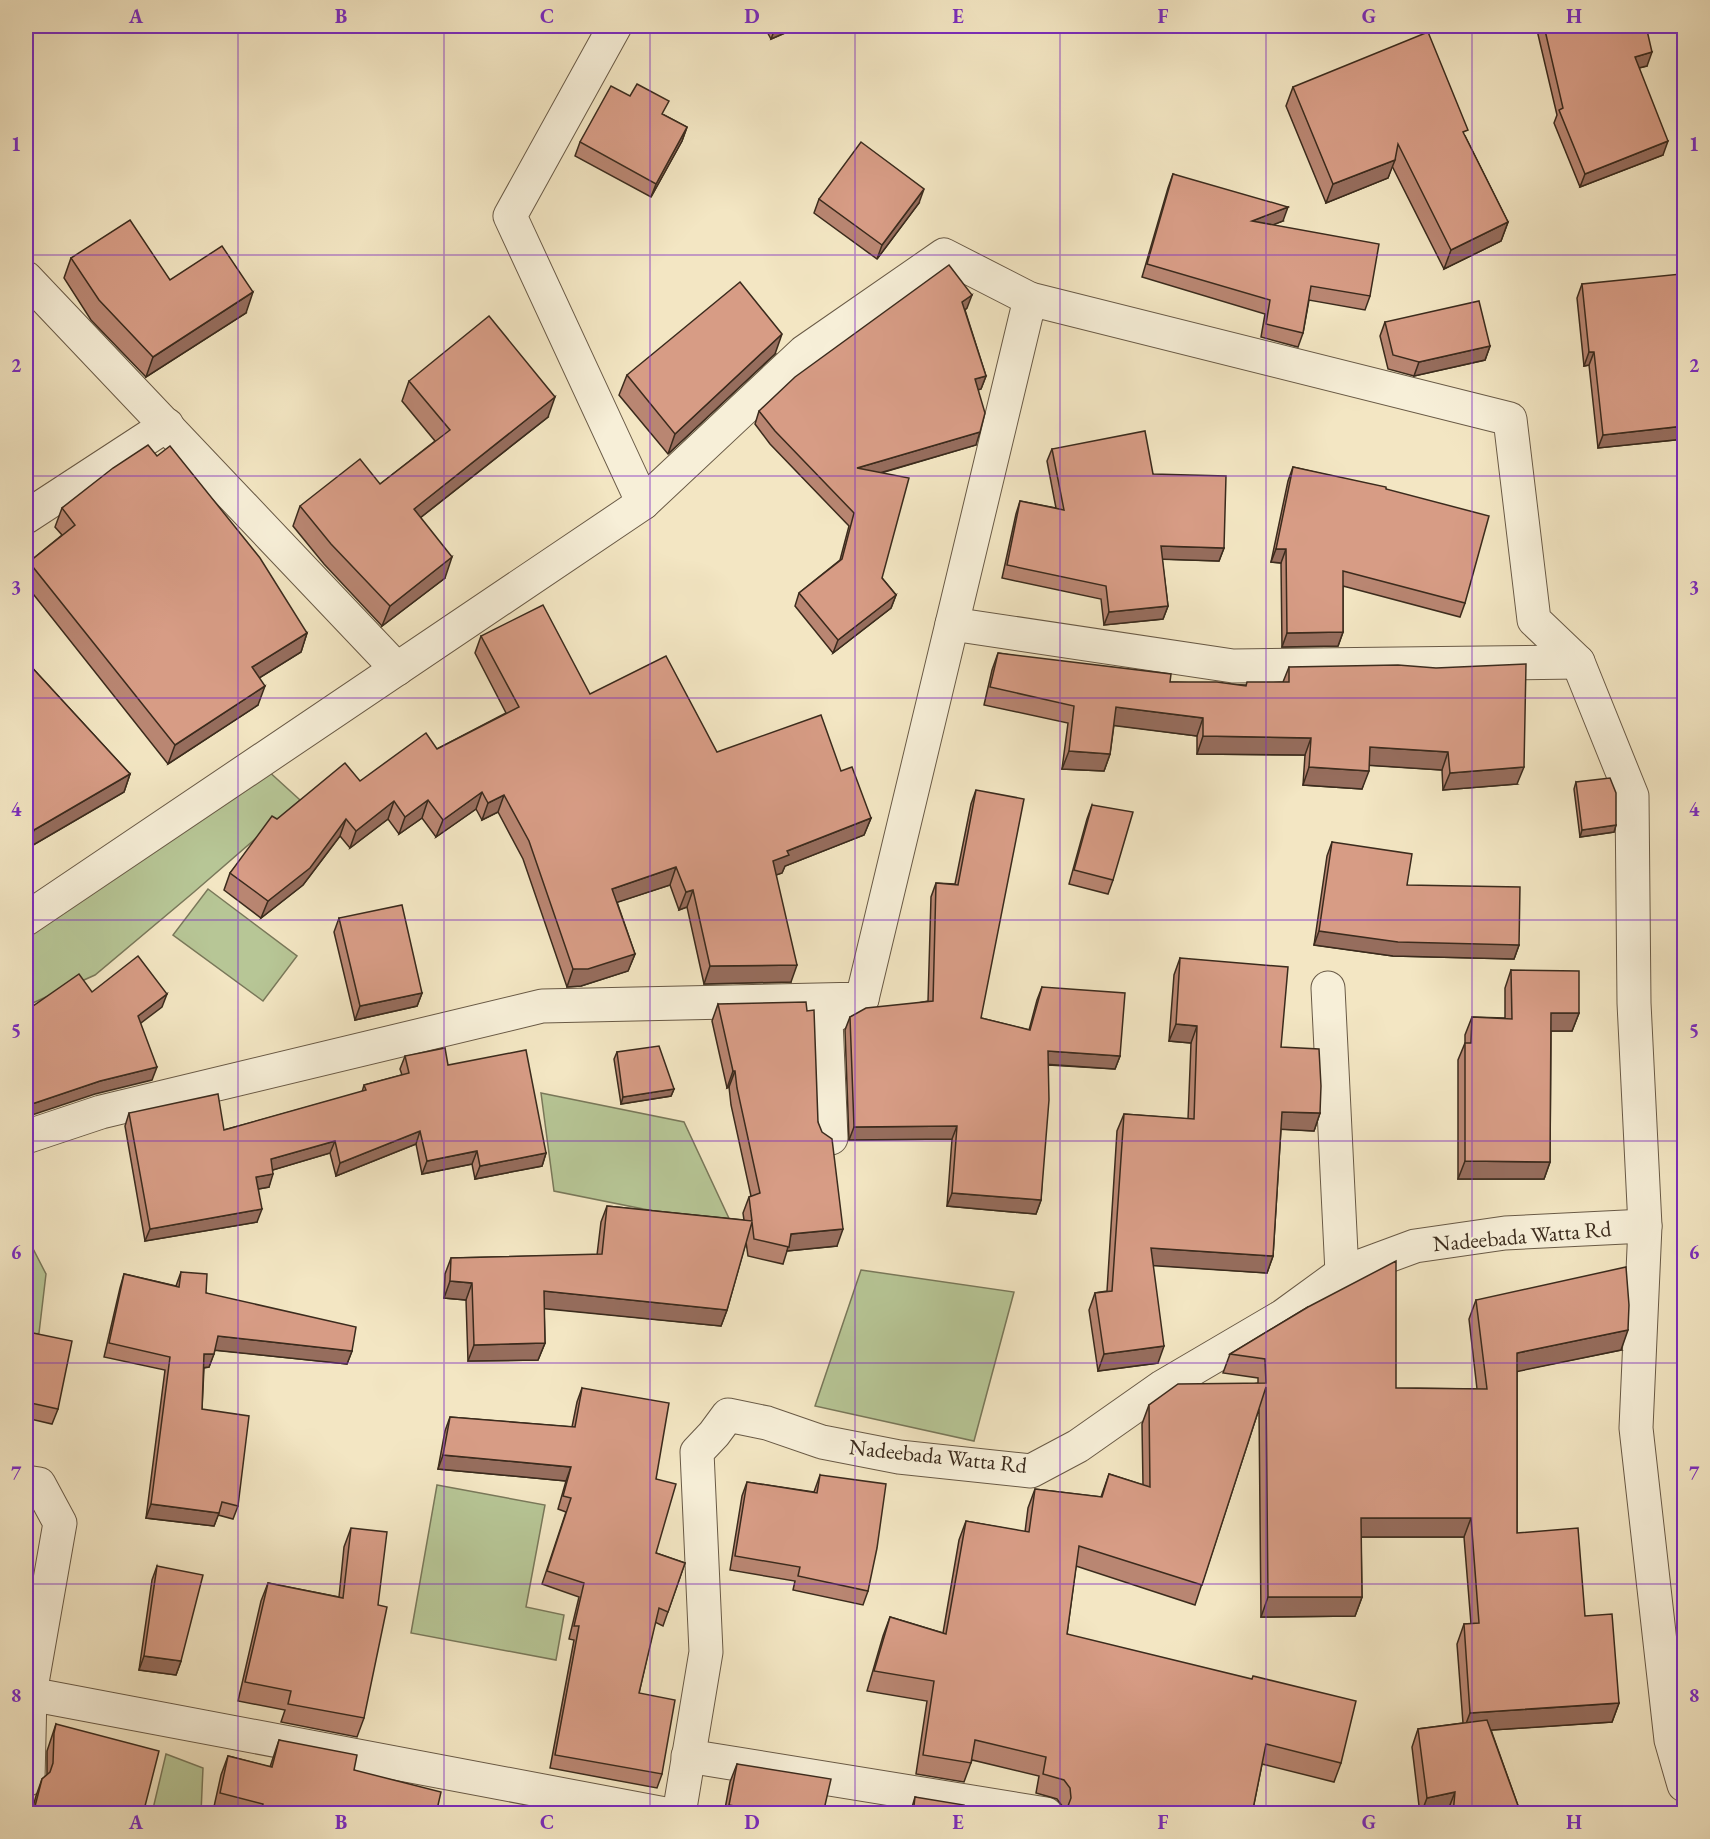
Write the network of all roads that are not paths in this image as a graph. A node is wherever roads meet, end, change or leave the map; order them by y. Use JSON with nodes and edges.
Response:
{"nodes":[{"id":1,"x":615,"y":26,"type":"edge"},
{"id":2,"x":26,"y":278,"type":"edge"},
{"id":3,"x":1030,"y":299,"type":"junction"},
{"id":4,"x":167,"y":425,"type":"junction"},
{"id":5,"x":643,"y":503,"type":"junction"},
{"id":6,"x":26,"y":517,"type":"edge"},
{"id":7,"x":952,"y":624,"type":"junction"},
{"id":8,"x":1578,"y":662,"type":"junction"},
{"id":9,"x":397,"y":669,"type":"junction"},
{"id":10,"x":26,"y":919,"type":"edge"},
{"id":11,"x":1328,"y":988,"type":"dead end"},
{"id":12,"x":862,"y":999,"type":"junction"},
{"id":13,"x":26,"y":1137,"type":"edge"},
{"id":14,"x":831,"y":1138,"type":"edge"},
{"id":15,"x":1645,"y":1226,"type":"junction"},
{"id":16,"x":1342,"y":1273,"type":"junction"},
{"id":17,"x":26,"y":1482,"type":"edge"},
{"id":18,"x":30,"y":1694,"type":"junction"},
{"id":19,"x":688,"y":1756,"type":"junction"},
{"id":20,"x":26,"y":1779,"type":"edge"},
{"id":21,"x":1684,"y":1785,"type":"edge"},
{"id":22,"x":665,"y":1814,"type":"edge"},
{"id":23,"x":679,"y":1814,"type":"edge"},
{"id":24,"x":1046,"y":1814,"type":"edge"}],
"edges":[{"from":1,"to":5,"type":"street"},
{"from":2,"to":4,"type":"street"},
{"from":3,"to":5,"type":"street"},
{"from":3,"to":7,"type":"street"},
{"from":3,"to":8,"type":"street"},
{"from":4,"to":6,"type":"street"},
{"from":4,"to":9,"type":"street"},
{"from":5,"to":9,"type":"street"},
{"from":7,"to":8,"type":"street"},
{"from":7,"to":12,"type":"street"},
{"from":8,"to":15,"type":"street"},
{"from":9,"to":10,"type":"street"},
{"from":11,"to":16,"type":"street"},
{"from":12,"to":13,"type":"street"},
{"from":12,"to":14,"type":"street"},
{"from":15,"to":16,"type":"street","name":"Nadeebada Watta Rd"},
{"from":15,"to":21,"type":"street"},
{"from":16,"to":19,"type":"street","name":"Nadeebada Watta Rd"},
{"from":17,"to":18,"type":"street"},
{"from":18,"to":20,"type":"street"},
{"from":18,"to":22,"type":"street"},
{"from":19,"to":23,"type":"street","name":"Nadeebada Watta Rd"},
{"from":19,"to":24,"type":"street"}]}
